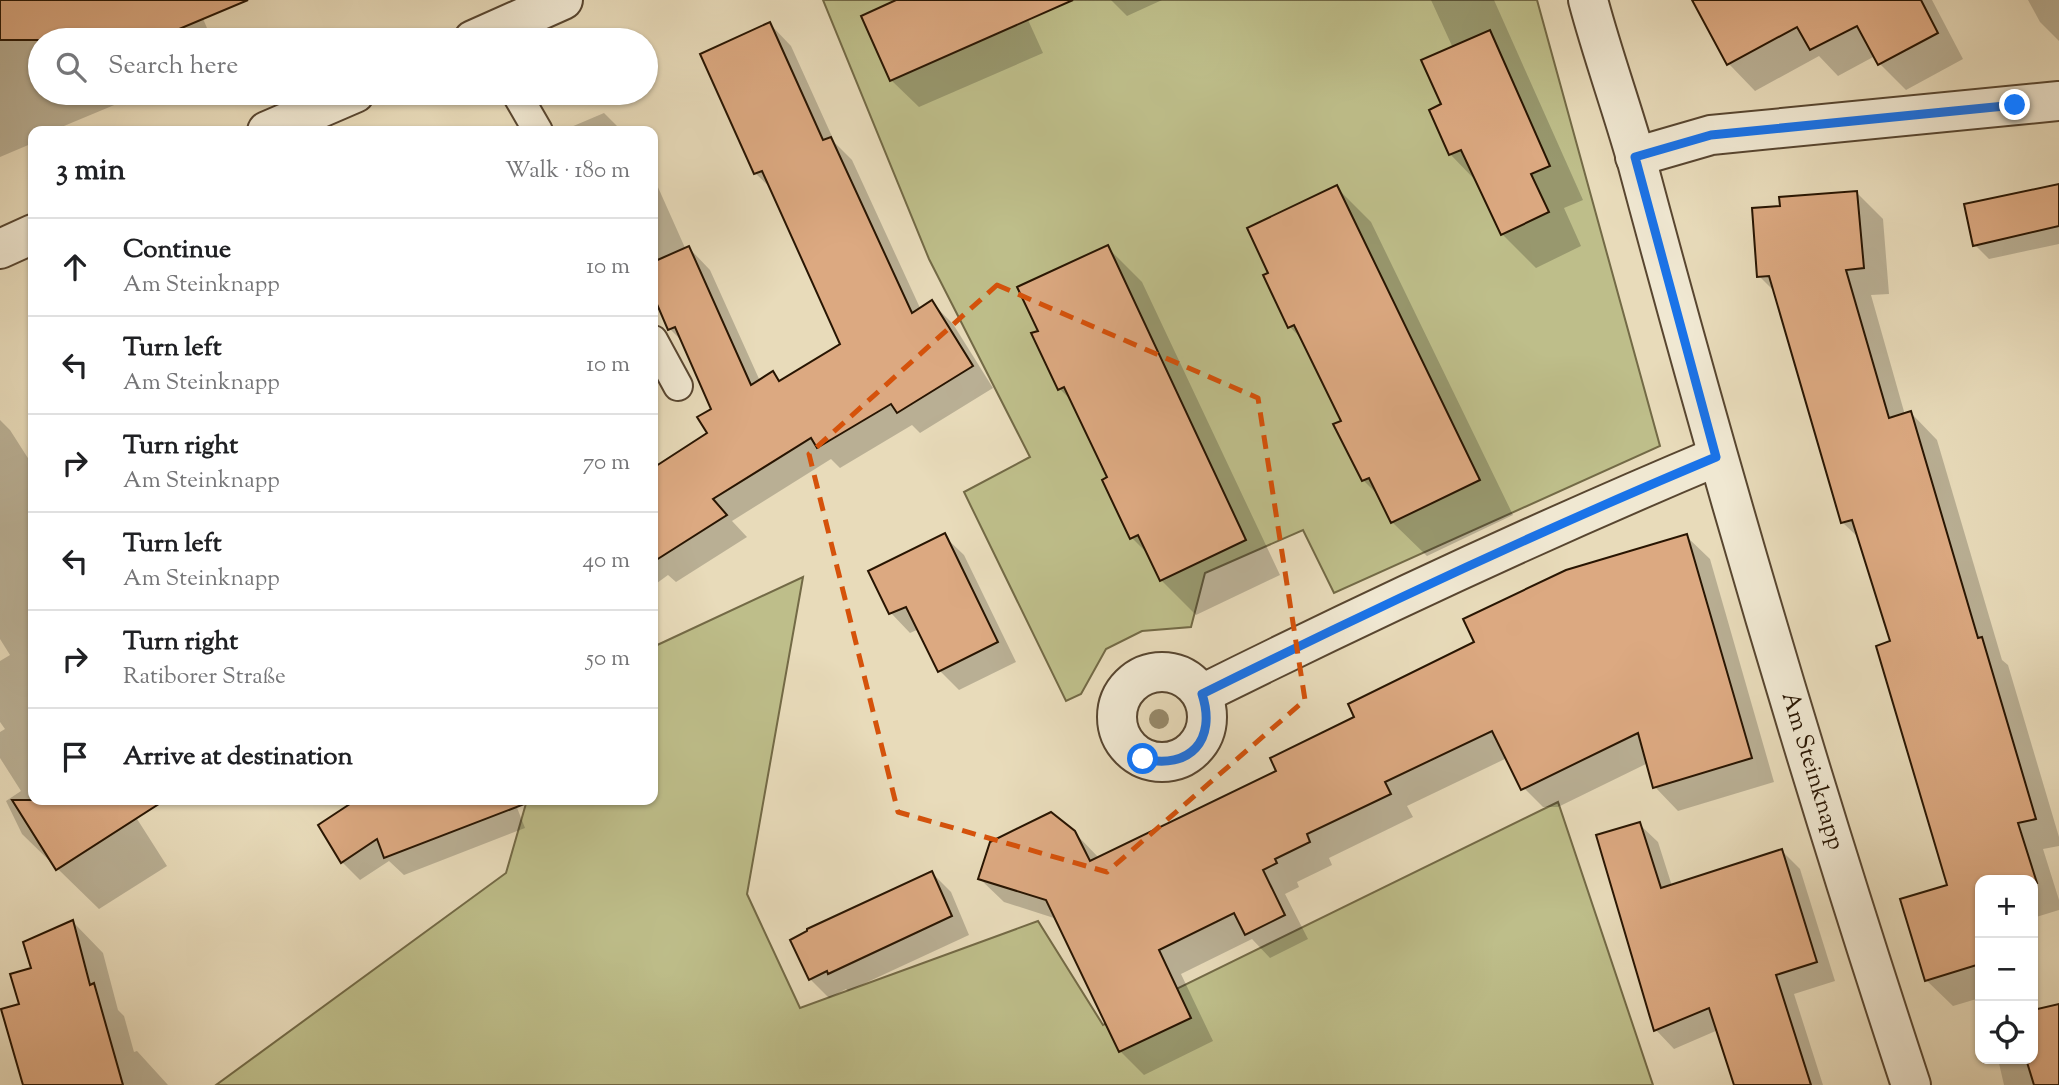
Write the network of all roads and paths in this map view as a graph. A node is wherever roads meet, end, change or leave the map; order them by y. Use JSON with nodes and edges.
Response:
{"nodes":[{"id":1,"x":563,"y":0,"type":"edge"},
{"id":2,"x":1588,"y":0,"type":"edge"},
{"id":3,"x":503,"y":28,"type":"edge"},
{"id":4,"x":2059,"y":101,"type":"edge"},
{"id":5,"x":327,"y":105,"type":"edge"},
{"id":6,"x":523,"y":105,"type":"edge"},
{"id":7,"x":279,"y":126,"type":"edge"},
{"id":8,"x":535,"y":126,"type":"edge"},
{"id":9,"x":1635,"y":157,"type":"junction"},
{"id":10,"x":28,"y":236,"type":"edge"},
{"id":11,"x":0,"y":249,"type":"edge"},
{"id":12,"x":658,"y":349,"type":"edge"},
{"id":13,"x":678,"y":386,"type":"dead end"},
{"id":14,"x":1716,"y":457,"type":"junction"},
{"id":15,"x":1202,"y":694,"type":"dead end"},
{"id":16,"x":1911,"y":1085,"type":"edge"}],
"edges":[{"from":1,"to":3,"type":"street"},
{"from":2,"to":9,"type":"street","name":"Am Steinknapp"},
{"from":4,"to":9,"type":"street"},
{"from":5,"to":7,"type":"street"},
{"from":6,"to":8,"type":"lane"},
{"from":9,"to":14,"type":"street","name":"Am Steinknapp"},
{"from":10,"to":11,"type":"street"},
{"from":12,"to":13,"type":"lane"},
{"from":14,"to":15,"type":"street"},
{"from":14,"to":16,"type":"street","name":"Am Steinknapp"}]}
